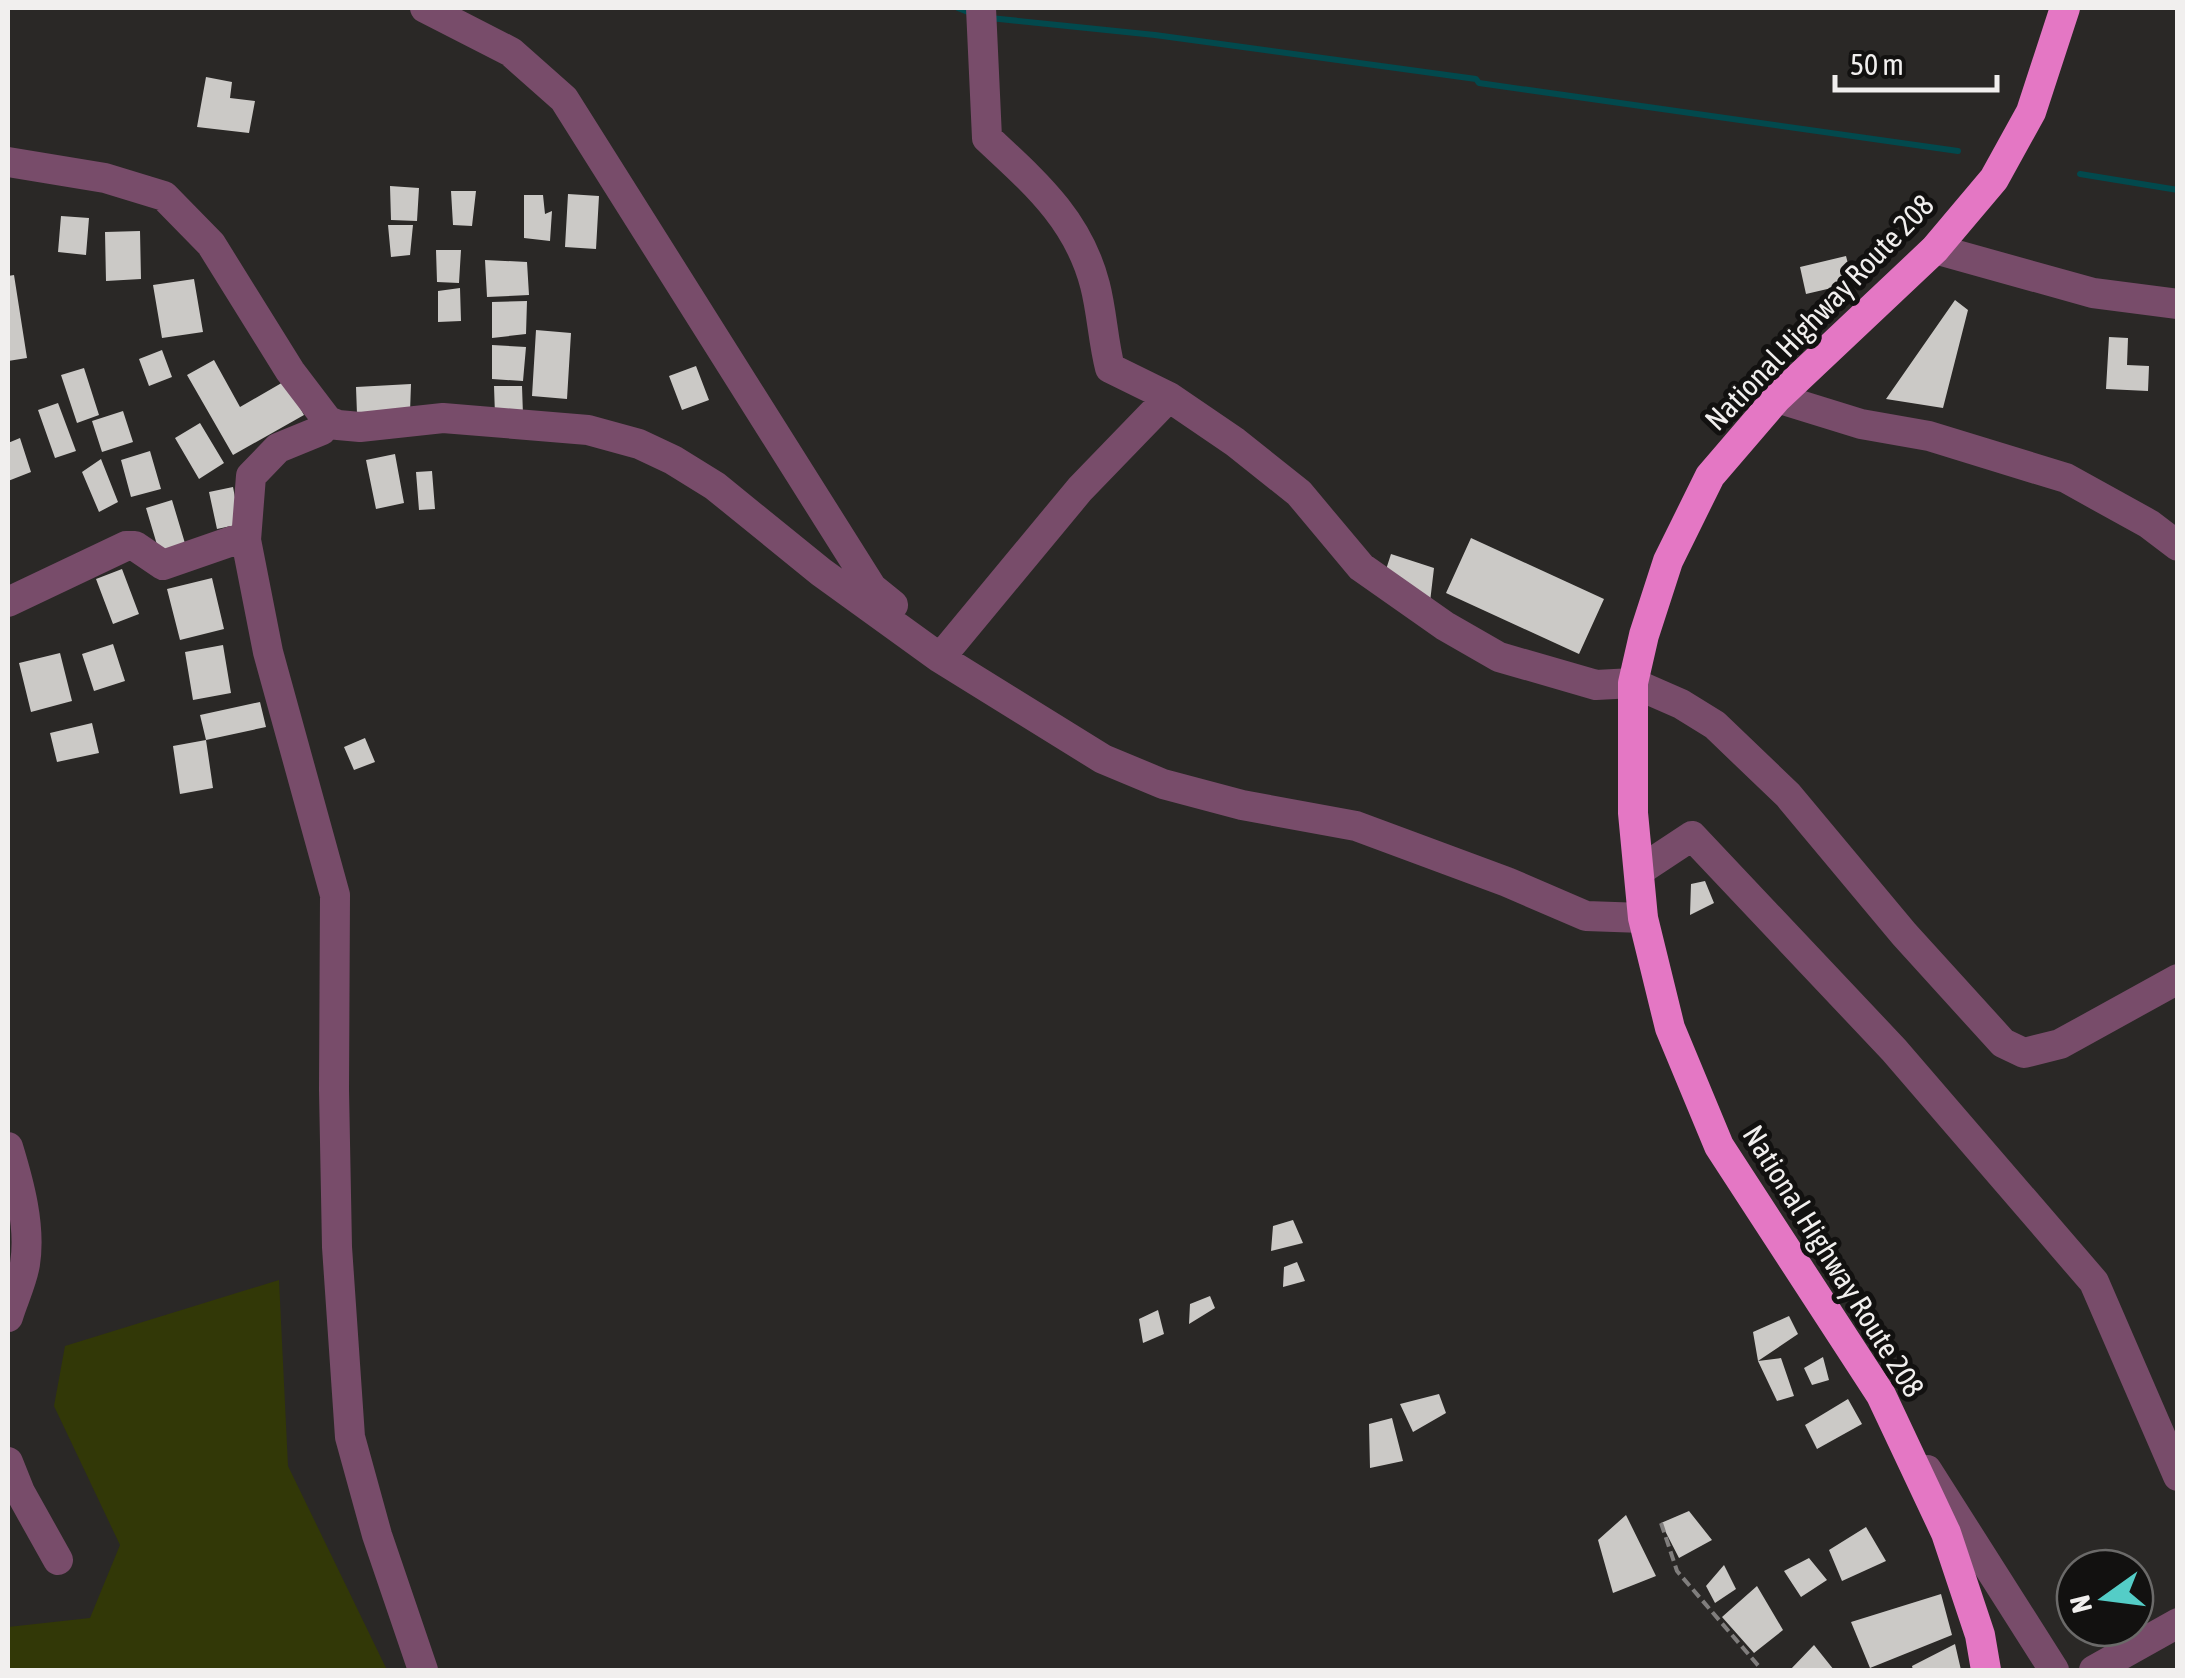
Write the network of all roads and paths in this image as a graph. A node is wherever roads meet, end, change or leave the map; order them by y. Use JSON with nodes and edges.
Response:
{"nodes":[{"id":1,"x":425,"y":8,"type":"edge"},
{"id":2,"x":981,"y":8,"type":"edge"},
{"id":3,"x":2065,"y":8,"type":"edge"},
{"id":4,"x":8,"y":162,"type":"edge"},
{"id":5,"x":1935,"y":248,"type":"junction"},
{"id":6,"x":2178,"y":304,"type":"edge"},
{"id":7,"x":1169,"y":397,"type":"junction"},
{"id":8,"x":1777,"y":398,"type":"junction"},
{"id":9,"x":328,"y":421,"type":"junction"},
{"id":10,"x":246,"y":540,"type":"junction"},
{"id":11,"x":2178,"y":546,"type":"edge"},
{"id":12,"x":8,"y":602,"type":"edge"},
{"id":13,"x":942,"y":654,"type":"junction"},
{"id":14,"x":1632,"y":683,"type":"junction"},
{"id":15,"x":1639,"y":871,"type":"junction"},
{"id":16,"x":1643,"y":918,"type":"junction"},
{"id":17,"x":2178,"y":979,"type":"edge"},
{"id":18,"x":8,"y":1147,"type":"edge"},
{"id":19,"x":8,"y":1318,"type":"edge"},
{"id":20,"x":1881,"y":1395,"type":"junction"},
{"id":21,"x":8,"y":1462,"type":"edge"},
{"id":22,"x":2178,"y":1476,"type":"edge"},
{"id":23,"x":1661,"y":1523,"type":"dead end"},
{"id":24,"x":58,"y":1560,"type":"dead end"},
{"id":25,"x":2178,"y":1623,"type":"edge"},
{"id":26,"x":424,"y":1670,"type":"edge"},
{"id":27,"x":1762,"y":1670,"type":"edge"},
{"id":28,"x":1986,"y":1670,"type":"edge"},
{"id":29,"x":2054,"y":1670,"type":"edge"},
{"id":30,"x":2094,"y":1670,"type":"edge"}],
"edges":[{"from":1,"to":13,"type":"street"},
{"from":2,"to":7,"type":"street"},
{"from":3,"to":5,"type":"highway","name":"National Highway Route 208"},
{"from":4,"to":9,"type":"street"},
{"from":5,"to":6,"type":"street"},
{"from":5,"to":8,"type":"highway","name":"National Highway Route 208"},
{"from":7,"to":13,"type":"street"},
{"from":7,"to":14,"type":"street"},
{"from":8,"to":11,"type":"street"},
{"from":8,"to":14,"type":"highway","name":"National Highway Route 208"},
{"from":9,"to":10,"type":"street"},
{"from":9,"to":13,"type":"street"},
{"from":10,"to":12,"type":"street"},
{"from":10,"to":26,"type":"street"},
{"from":13,"to":16,"type":"street"},
{"from":14,"to":15,"type":"highway","name":"National Highway Route 208"},
{"from":14,"to":17,"type":"street"},
{"from":15,"to":16,"type":"highway","name":"National Highway Route 208"},
{"from":15,"to":22,"type":"street"},
{"from":16,"to":20,"type":"highway","name":"National Highway Route 208"},
{"from":18,"to":19,"type":"street"},
{"from":20,"to":28,"type":"highway","name":"National Highway Route 208"},
{"from":20,"to":29,"type":"street"},
{"from":21,"to":24,"type":"street"},
{"from":23,"to":27,"type":"path"},
{"from":25,"to":30,"type":"street"}]}
